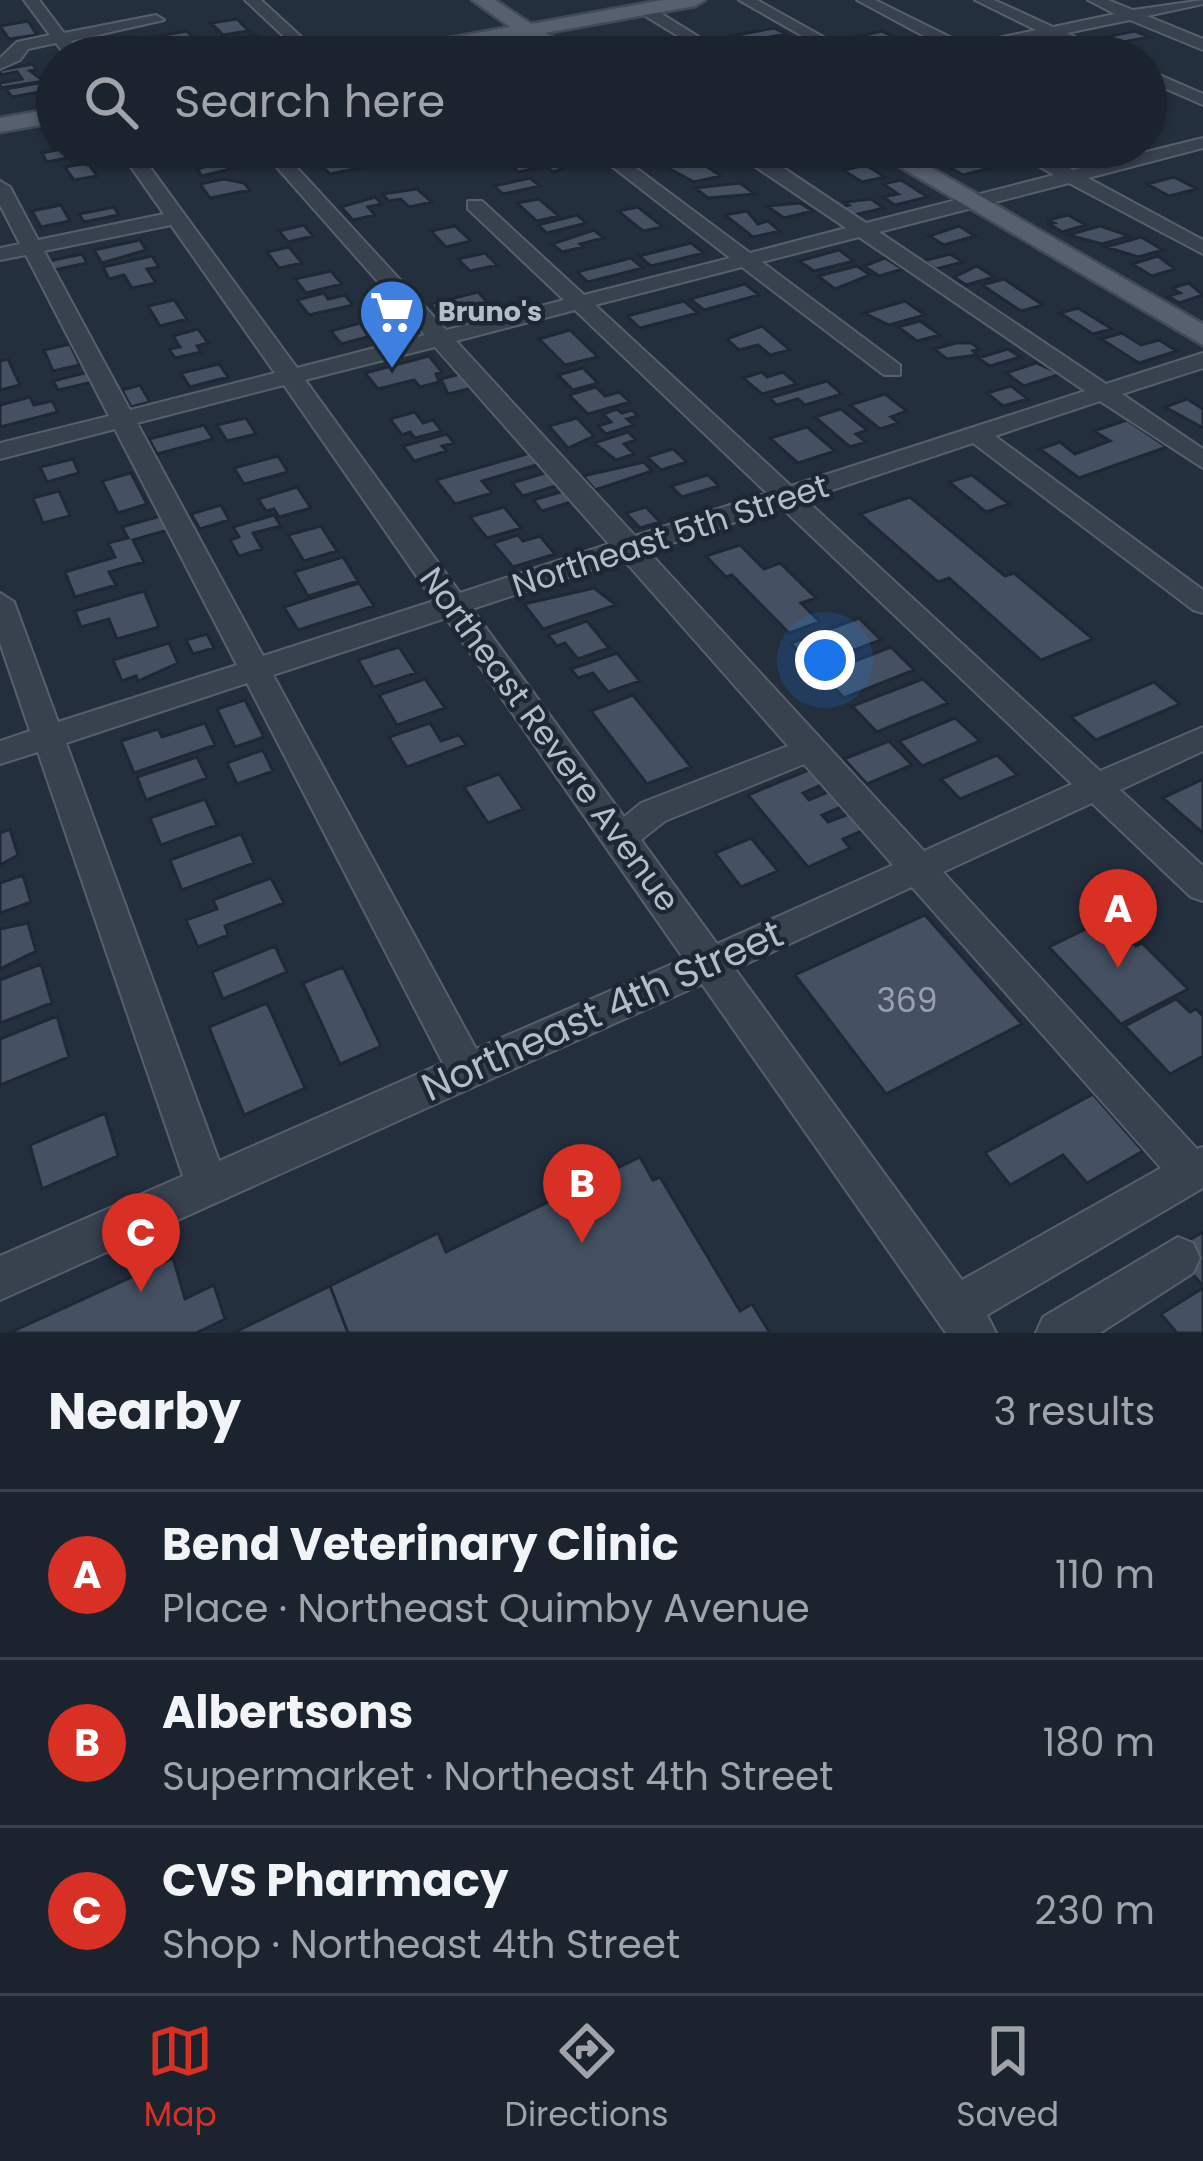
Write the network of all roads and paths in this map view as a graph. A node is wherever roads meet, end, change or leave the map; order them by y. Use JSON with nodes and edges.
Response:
{"nodes":[{"id":1,"x":31,"y":0,"type":"edge"},
{"id":2,"x":252,"y":0,"type":"edge"},
{"id":3,"x":482,"y":0,"type":"edge"},
{"id":4,"x":695,"y":0,"type":"edge"},
{"id":5,"x":746,"y":0,"type":"edge"},
{"id":6,"x":864,"y":0,"type":"edge"},
{"id":7,"x":982,"y":0,"type":"edge"},
{"id":8,"x":1095,"y":0,"type":"edge"},
{"id":9,"x":1203,"y":1,"type":"edge"},
{"id":10,"x":644,"y":9,"type":"junction"},
{"id":11,"x":1131,"y":15,"type":"junction"},
{"id":12,"x":156,"y":20,"type":"dead end"},
{"id":13,"x":527,"y":30,"type":"junction"},
{"id":14,"x":1052,"y":32,"type":"junction"},
{"id":15,"x":59,"y":36,"type":"edge"},
{"id":16,"x":72,"y":36,"type":"edge"},
{"id":17,"x":292,"y":36,"type":"edge"},
{"id":18,"x":494,"y":36,"type":"edge"},
{"id":19,"x":538,"y":36,"type":"edge"},
{"id":20,"x":688,"y":36,"type":"edge"},
{"id":21,"x":812,"y":36,"type":"edge"},
{"id":22,"x":935,"y":36,"type":"edge"},
{"id":23,"x":1037,"y":36,"type":"edge"},
{"id":24,"x":1061,"y":36,"type":"edge"},
{"id":25,"x":0,"y":39,"type":"edge"},
{"id":26,"x":36,"y":43,"type":"edge"},
{"id":27,"x":23,"y":45,"type":"junction"},
{"id":28,"x":1203,"y":45,"type":"edge"},
{"id":29,"x":0,"y":64,"type":"edge"},
{"id":30,"x":1167,"y":84,"type":"edge"},
{"id":31,"x":1203,"y":100,"type":"edge"},
{"id":32,"x":36,"y":119,"type":"edge"},
{"id":33,"x":0,"y":125,"type":"edge"},
{"id":34,"x":1203,"y":143,"type":"edge"},
{"id":35,"x":1169,"y":152,"type":"joint"},
{"id":36,"x":140,"y":168,"type":"edge"},
{"id":37,"x":287,"y":168,"type":"edge"},
{"id":38,"x":624,"y":168,"type":"edge"},
{"id":39,"x":770,"y":168,"type":"edge"},
{"id":40,"x":913,"y":168,"type":"edge"},
{"id":41,"x":1054,"y":168,"type":"edge"},
{"id":42,"x":1106,"y":168,"type":"edge"},
{"id":43,"x":1203,"y":168,"type":"edge"},
{"id":44,"x":1071,"y":177,"type":"junction"},
{"id":45,"x":0,"y":188,"type":"edge"},
{"id":46,"x":969,"y":202,"type":"junction"},
{"id":47,"x":475,"y":205,"type":"dead end"},
{"id":48,"x":175,"y":218,"type":"junction"},
{"id":49,"x":862,"y":230,"type":"junction"},
{"id":50,"x":33,"y":247,"type":"junction"},
{"id":51,"x":1203,"y":248,"type":"edge"},
{"id":52,"x":0,"y":254,"type":"edge"},
{"id":53,"x":746,"y":260,"type":"junction"},
{"id":54,"x":582,"y":303,"type":"junction"},
{"id":55,"x":1203,"y":336,"type":"edge"},
{"id":56,"x":441,"y":338,"type":"junction"},
{"id":57,"x":1203,"y":356,"type":"edge"},
{"id":58,"x":892,"y":370,"type":"dead end"},
{"id":59,"x":287,"y":377,"type":"junction"},
{"id":60,"x":1103,"y":392,"type":"junction"},
{"id":61,"x":122,"y":419,"type":"junction"},
{"id":62,"x":978,"y":435,"type":"junction"},
{"id":63,"x":0,"y":451,"type":"edge"},
{"id":64,"x":1203,"y":460,"type":"edge"},
{"id":65,"x":788,"y":497,"type":"junction"},
{"id":66,"x":633,"y":547,"type":"junction"},
{"id":67,"x":0,"y":602,"type":"edge"},
{"id":68,"x":1203,"y":604,"type":"edge"},
{"id":69,"x":453,"y":605,"type":"junction"},
{"id":70,"x":252,"y":670,"type":"junction"},
{"id":71,"x":50,"y":736,"type":"junction"},
{"id":72,"x":1203,"y":737,"type":"edge"},
{"id":73,"x":811,"y":748,"type":"junction"},
{"id":74,"x":0,"y":753,"type":"edge"},
{"id":75,"x":1093,"y":787,"type":"junction"},
{"id":76,"x":686,"y":798,"type":"junction"},
{"id":77,"x":597,"y":803,"type":"junction"},
{"id":78,"x":621,"y":837,"type":"junction"},
{"id":79,"x":916,"y":867,"type":"junction"},
{"id":80,"x":1203,"y":887,"type":"edge"},
{"id":81,"x":712,"y":963,"type":"junction"},
{"id":82,"x":467,"y":1070,"type":"junction"},
{"id":83,"x":1197,"y":1170,"type":"edge"},
{"id":84,"x":207,"y":1184,"type":"junction"},
{"id":85,"x":1178,"y":1258,"type":"dead end"},
{"id":86,"x":0,"y":1278,"type":"edge"},
{"id":87,"x":965,"y":1320,"type":"edge"},
{"id":88,"x":1059,"y":1333,"type":"edge"}],
"edges":[{"from":1,"to":15,"type":"street"},
{"from":2,"to":17,"type":"street"},
{"from":3,"to":13,"type":"main road"},
{"from":4,"to":10,"type":"main road"},
{"from":5,"to":21,"type":"street"},
{"from":6,"to":22,"type":"street"},
{"from":7,"to":14,"type":"street"},
{"from":8,"to":11,"type":"street"},
{"from":9,"to":11,"type":"street"},
{"from":10,"to":13,"type":"main road"},
{"from":10,"to":20,"type":"street"},
{"from":11,"to":14,"type":"street"},
{"from":11,"to":28,"type":"street"},
{"from":12,"to":16,"type":"street"},
{"from":13,"to":18,"type":"main road"},
{"from":13,"to":19,"type":"main road"},
{"from":14,"to":23,"type":"street"},
{"from":14,"to":24,"type":"street"},
{"from":25,"to":27,"type":"street"},
{"from":26,"to":27,"type":"street"},
{"from":27,"to":29,"type":"street"},
{"from":30,"to":31,"type":"street"},
{"from":32,"to":33,"type":"main road"},
{"from":34,"to":35,"type":"street"},
{"from":35,"to":43,"type":"street"},
{"from":36,"to":48,"type":"street","name":"Northeast Revere Avenue"},
{"from":37,"to":56,"type":"street"},
{"from":38,"to":53,"type":"street"},
{"from":39,"to":49,"type":"street"},
{"from":40,"to":46,"type":"main road"},
{"from":41,"to":44,"type":"street"},
{"from":42,"to":44,"type":"street"},
{"from":44,"to":46,"type":"street"},
{"from":44,"to":51,"type":"street"},
{"from":45,"to":50,"type":"street"},
{"from":46,"to":49,"type":"street"},
{"from":46,"to":55,"type":"main road"},
{"from":46,"to":57,"type":"main road"},
{"from":47,"to":54,"type":"street"},
{"from":48,"to":50,"type":"street"},
{"from":48,"to":59,"type":"street","name":"Northeast Revere Avenue"},
{"from":49,"to":53,"type":"street"},
{"from":49,"to":60,"type":"street"},
{"from":50,"to":52,"type":"street"},
{"from":50,"to":61,"type":"street"},
{"from":53,"to":54,"type":"street"},
{"from":53,"to":58,"type":"street"},
{"from":54,"to":56,"type":"street"},
{"from":54,"to":65,"type":"street"},
{"from":56,"to":59,"type":"street"},
{"from":56,"to":66,"type":"street"},
{"from":57,"to":60,"type":"street","name":"Northeast 5th Street"},
{"from":59,"to":61,"type":"street"},
{"from":59,"to":69,"type":"street","name":"Northeast Revere Avenue"},
{"from":60,"to":62,"type":"street","name":"Northeast 5th Street"},
{"from":60,"to":64,"type":"street"},
{"from":61,"to":63,"type":"street"},
{"from":61,"to":70,"type":"street"},
{"from":62,"to":65,"type":"street","name":"Northeast 5th Street"},
{"from":62,"to":68,"type":"street"},
{"from":65,"to":66,"type":"street","name":"Northeast 5th Street"},
{"from":65,"to":75,"type":"street"},
{"from":66,"to":69,"type":"street","name":"Northeast 5th Street"},
{"from":66,"to":73,"type":"street"},
{"from":67,"to":71,"type":"street"},
{"from":69,"to":70,"type":"street","name":"Northeast 5th Street"},
{"from":69,"to":77,"type":"street","name":"Northeast Revere Avenue"},
{"from":70,"to":71,"type":"street","name":"Northeast 5th Street"},
{"from":70,"to":82,"type":"street"},
{"from":71,"to":74,"type":"street","name":"Northeast 5th Street"},
{"from":71,"to":84,"type":"street"},
{"from":72,"to":75,"type":"street","name":"Northeast 4th Street"},
{"from":73,"to":76,"type":"street"},
{"from":73,"to":79,"type":"street"},
{"from":75,"to":79,"type":"street","name":"Northeast 4th Street"},
{"from":75,"to":80,"type":"street"},
{"from":76,"to":77,"type":"street"},
{"from":76,"to":78,"type":"street"},
{"from":77,"to":78,"type":"street","name":"Northeast Revere Avenue"},
{"from":78,"to":81,"type":"street","name":"Northeast Revere Avenue"},
{"from":79,"to":81,"type":"street","name":"Northeast 4th Street"},
{"from":79,"to":83,"type":"street"},
{"from":81,"to":82,"type":"street","name":"Northeast 4th Street"},
{"from":81,"to":87,"type":"street","name":"Northeast Revere Avenue"},
{"from":82,"to":84,"type":"street","name":"Northeast 4th Street"},
{"from":83,"to":87,"type":"street"},
{"from":84,"to":86,"type":"street","name":"Northeast 4th Street"},
{"from":85,"to":88,"type":"street"}]}
